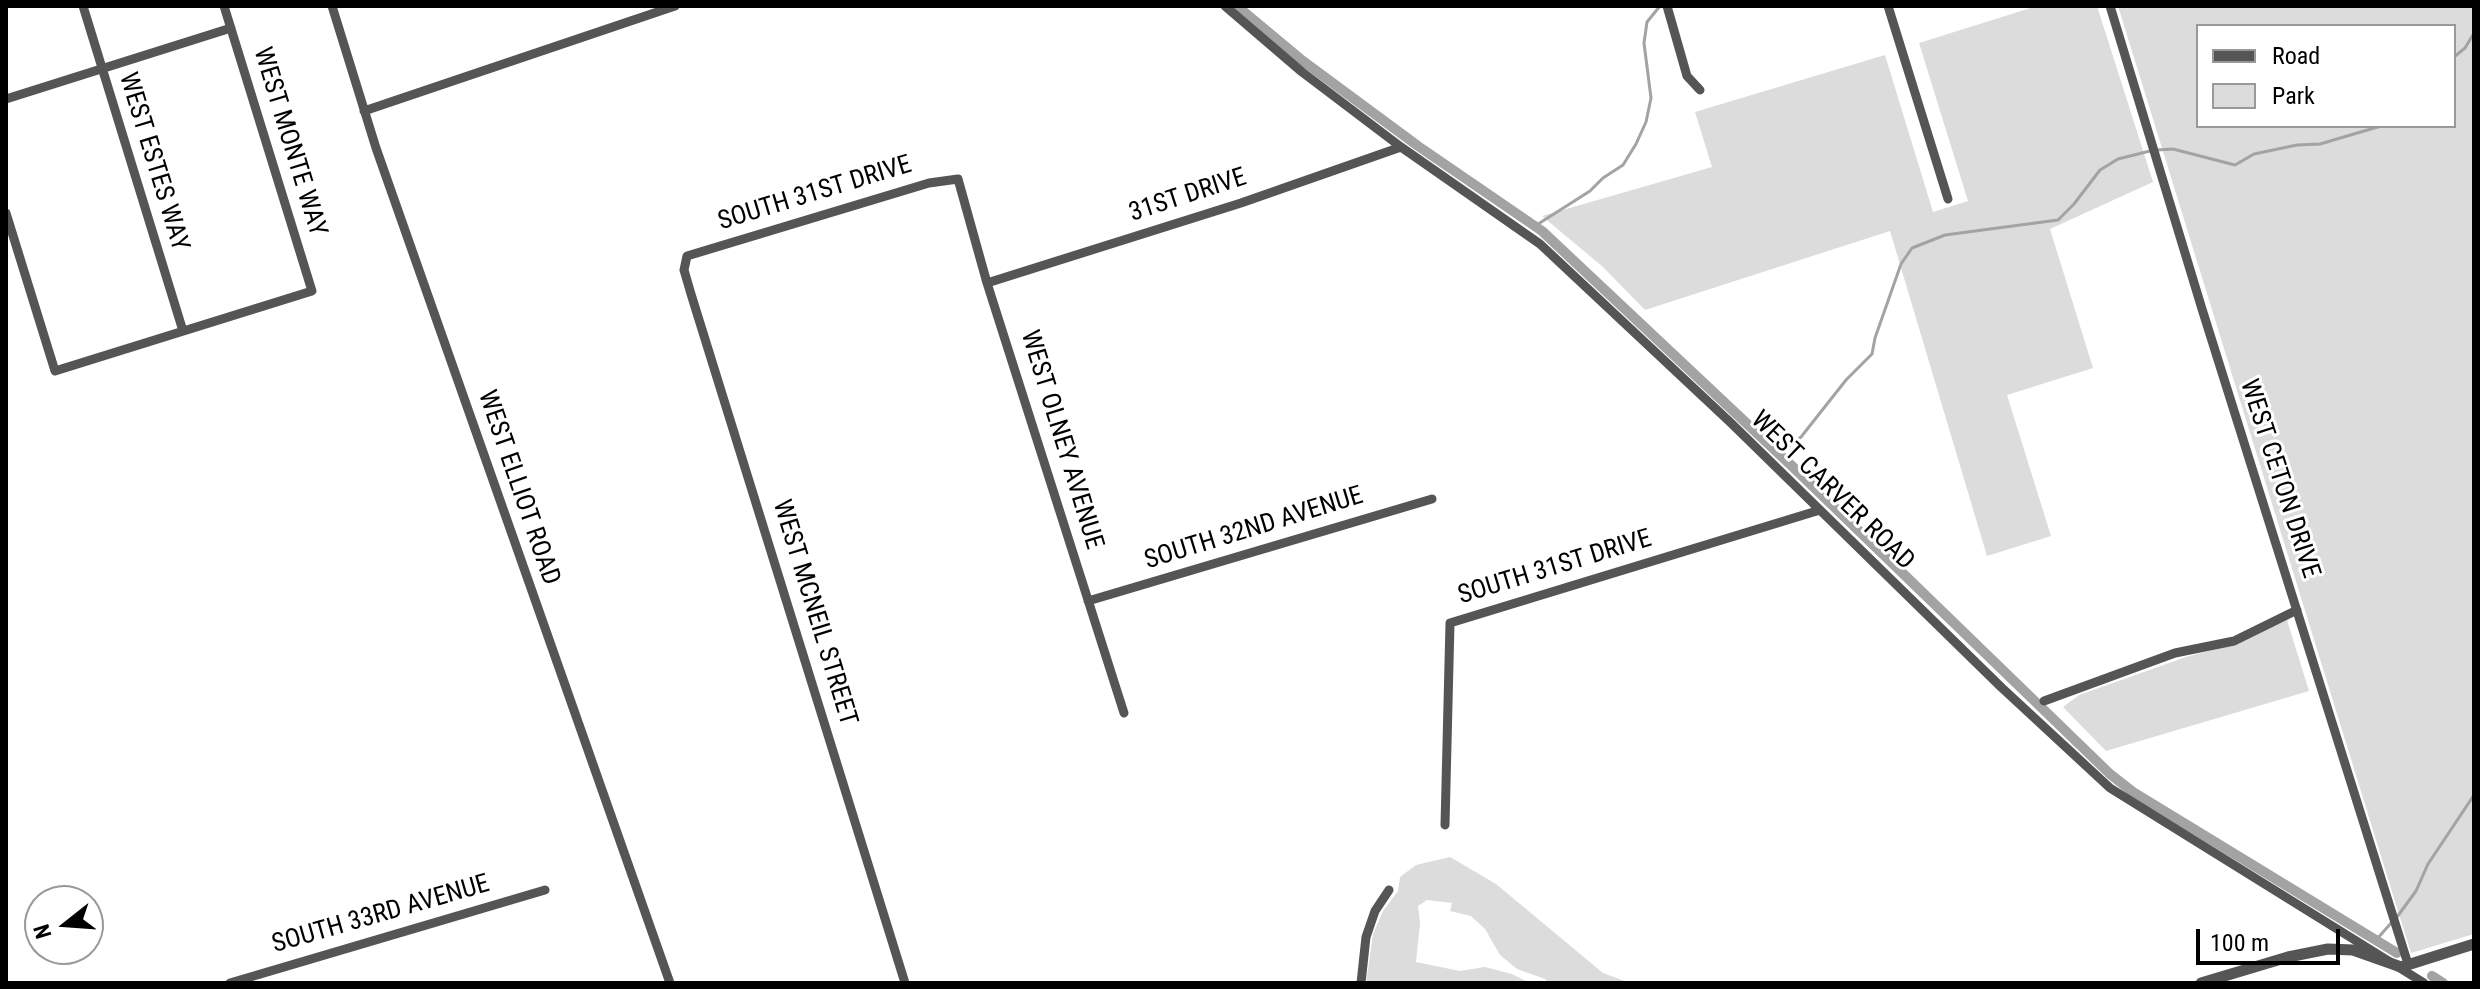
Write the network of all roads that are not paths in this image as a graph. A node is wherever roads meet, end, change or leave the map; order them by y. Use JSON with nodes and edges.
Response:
{"nodes":[{"id":1,"x":83,"y":6,"type":"edge"},
{"id":2,"x":224,"y":6,"type":"edge"},
{"id":3,"x":332,"y":6,"type":"edge"},
{"id":4,"x":675,"y":6,"type":"edge"},
{"id":5,"x":1225,"y":6,"type":"edge"},
{"id":6,"x":1667,"y":6,"type":"edge"},
{"id":7,"x":1888,"y":6,"type":"edge"},
{"id":8,"x":2110,"y":6,"type":"edge"},
{"id":9,"x":231,"y":28,"type":"junction"},
{"id":10,"x":101,"y":68,"type":"junction"},
{"id":11,"x":1700,"y":90,"type":"dead end"},
{"id":12,"x":6,"y":99,"type":"edge"},
{"id":13,"x":364,"y":111,"type":"junction"},
{"id":14,"x":1401,"y":147,"type":"junction"},
{"id":15,"x":958,"y":179,"type":"joint"},
{"id":16,"x":1948,"y":199,"type":"dead end"},
{"id":17,"x":6,"y":213,"type":"edge"},
{"id":18,"x":687,"y":256,"type":"joint"},
{"id":19,"x":987,"y":283,"type":"junction"},
{"id":20,"x":183,"y":331,"type":"junction"},
{"id":21,"x":1432,"y":499,"type":"dead end"},
{"id":22,"x":1820,"y":510,"type":"junction"},
{"id":23,"x":1088,"y":601,"type":"junction"},
{"id":24,"x":2297,"y":610,"type":"junction"},
{"id":25,"x":2044,"y":701,"type":"dead end"},
{"id":26,"x":1124,"y":713,"type":"dead end"},
{"id":27,"x":1445,"y":825,"type":"dead end"},
{"id":28,"x":545,"y":890,"type":"dead end"},
{"id":29,"x":1389,"y":890,"type":"dead end"},
{"id":30,"x":2474,"y":944,"type":"edge"},
{"id":31,"x":2404,"y":965,"type":"junction"},
{"id":32,"x":230,"y":983,"type":"edge"},
{"id":33,"x":670,"y":983,"type":"edge"},
{"id":34,"x":905,"y":983,"type":"edge"},
{"id":35,"x":1361,"y":983,"type":"edge"},
{"id":36,"x":2201,"y":983,"type":"edge"},
{"id":37,"x":2424,"y":983,"type":"edge"}],
"edges":[{"from":1,"to":10,"type":"street","name":"WEST ESTES WAY"},
{"from":2,"to":9,"type":"street","name":"WEST MONTE WAY"},
{"from":3,"to":13,"type":"street","name":"WEST ELLIOT ROAD"},
{"from":4,"to":13,"type":"street"},
{"from":5,"to":14,"type":"street","name":"WEST CARVER ROAD"},
{"from":6,"to":11,"type":"street"},
{"from":7,"to":16,"type":"street"},
{"from":8,"to":24,"type":"street","name":"WEST CETON DRIVE"},
{"from":9,"to":10,"type":"street"},
{"from":9,"to":20,"type":"street","name":"WEST MONTE WAY"},
{"from":10,"to":12,"type":"street"},
{"from":10,"to":20,"type":"street","name":"WEST ESTES WAY"},
{"from":13,"to":33,"type":"street","name":"WEST ELLIOT ROAD"},
{"from":14,"to":19,"type":"street","name":"31ST DRIVE"},
{"from":14,"to":22,"type":"street","name":"WEST CARVER ROAD"},
{"from":15,"to":18,"type":"street","name":"SOUTH 31ST DRIVE"},
{"from":15,"to":19,"type":"street","name":"WEST OLNEY AVENUE"},
{"from":17,"to":20,"type":"street"},
{"from":18,"to":34,"type":"street","name":"WEST MCNEIL STREET"},
{"from":19,"to":23,"type":"street","name":"WEST OLNEY AVENUE"},
{"from":21,"to":23,"type":"street","name":"SOUTH 32ND AVENUE"},
{"from":22,"to":27,"type":"street","name":"SOUTH 31ST DRIVE"},
{"from":22,"to":31,"type":"street","name":"WEST CARVER ROAD"},
{"from":23,"to":26,"type":"street","name":"WEST OLNEY AVENUE"},
{"from":24,"to":25,"type":"street"},
{"from":24,"to":31,"type":"street","name":"WEST CETON DRIVE"},
{"from":28,"to":32,"type":"street","name":"SOUTH 33RD AVENUE"},
{"from":29,"to":35,"type":"street"},
{"from":30,"to":31,"type":"street"},
{"from":31,"to":36,"type":"street"},
{"from":31,"to":37,"type":"street","name":"WEST CARVER ROAD"}]}
